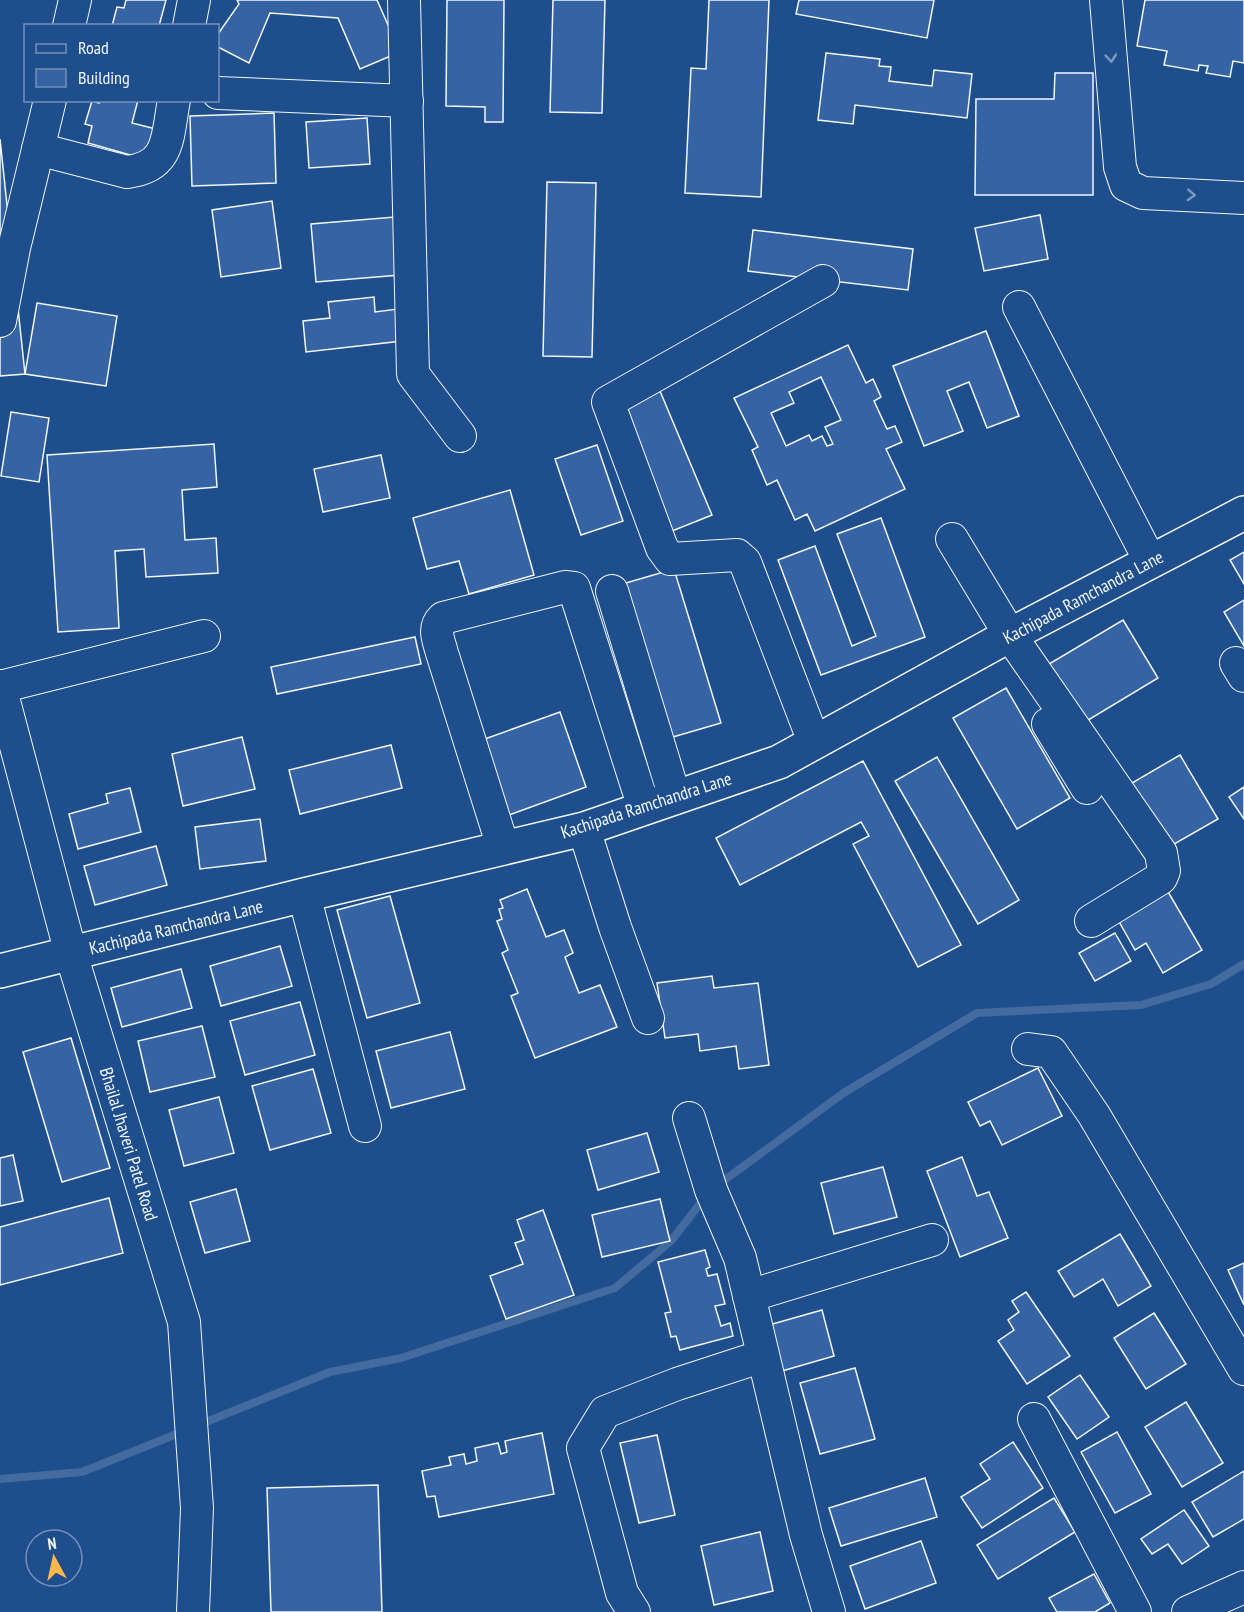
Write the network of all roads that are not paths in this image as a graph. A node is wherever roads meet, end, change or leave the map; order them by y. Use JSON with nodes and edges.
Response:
{"nodes":[{"id":1,"x":75,"y":0,"type":"edge"},
{"id":2,"x":194,"y":0,"type":"edge"},
{"id":3,"x":404,"y":0,"type":"edge"},
{"id":4,"x":1106,"y":0,"type":"edge"},
{"id":5,"x":69,"y":24,"type":"edge"},
{"id":6,"x":189,"y":24,"type":"edge"},
{"id":7,"x":219,"y":93,"type":"edge"},
{"id":8,"x":406,"y":100,"type":"junction"},
{"id":9,"x":50,"y":102,"type":"edge"},
{"id":10,"x":174,"y":102,"type":"edge"},
{"id":11,"x":38,"y":149,"type":"junction"},
{"id":12,"x":1244,"y":198,"type":"edge"},
{"id":13,"x":823,"y":281,"type":"dead end"},
{"id":14,"x":1019,"y":307,"type":"dead end"},
{"id":15,"x":0,"y":321,"type":"edge"},
{"id":16,"x":460,"y":436,"type":"dead end"},
{"id":17,"x":1098,"y":502,"type":"dead end"},
{"id":18,"x":1244,"y":513,"type":"edge"},
{"id":19,"x":952,"y":539,"type":"dead end"},
{"id":20,"x":1143,"y":565,"type":"junction"},
{"id":21,"x":612,"y":591,"type":"dead end"},
{"id":22,"x":204,"y":636,"type":"dead end"},
{"id":23,"x":1004,"y":638,"type":"junction"},
{"id":24,"x":0,"y":687,"type":"edge"},
{"id":25,"x":814,"y":742,"type":"junction"},
{"id":26,"x":1087,"y":788,"type":"dead end"},
{"id":27,"x":675,"y":798,"type":"junction"},
{"id":28,"x":644,"y":808,"type":"junction"},
{"id":29,"x":584,"y":829,"type":"junction"},
{"id":30,"x":503,"y":847,"type":"junction"},
{"id":31,"x":304,"y":895,"type":"junction"},
{"id":32,"x":1091,"y":921,"type":"dead end"},
{"id":33,"x":71,"y":954,"type":"junction"},
{"id":34,"x":0,"y":971,"type":"edge"},
{"id":35,"x":648,"y":1018,"type":"dead end"},
{"id":36,"x":1028,"y":1048,"type":"dead end"},
{"id":37,"x":689,"y":1118,"type":"dead end"},
{"id":38,"x":365,"y":1126,"type":"dead end"},
{"id":39,"x":932,"y":1240,"type":"dead end"},
{"id":40,"x":749,"y":1296,"type":"junction"},
{"id":41,"x":763,"y":1356,"type":"junction"},
{"id":42,"x":1244,"y":1369,"type":"edge"},
{"id":43,"x":1034,"y":1419,"type":"dead end"},
{"id":44,"x":1243,"y":1590,"type":"edge"},
{"id":45,"x":193,"y":1612,"type":"edge"},
{"id":46,"x":634,"y":1612,"type":"edge"},
{"id":47,"x":829,"y":1612,"type":"edge"},
{"id":48,"x":1135,"y":1612,"type":"edge"},
{"id":49,"x":1188,"y":1612,"type":"edge"}],
"edges":[{"from":1,"to":5,"type":"street"},
{"from":2,"to":6,"type":"street"},
{"from":3,"to":8,"type":"street"},
{"from":4,"to":12,"type":"street","one_way":true},
{"from":7,"to":8,"type":"street"},
{"from":8,"to":16,"type":"street"},
{"from":9,"to":11,"type":"street"},
{"from":10,"to":11,"type":"street"},
{"from":11,"to":15,"type":"street"},
{"from":13,"to":25,"type":"street"},
{"from":14,"to":20,"type":"street"},
{"from":17,"to":20,"type":"street"},
{"from":18,"to":20,"type":"main road","name":"Kachipada Ramchandra Lane"},
{"from":19,"to":23,"type":"street"},
{"from":20,"to":23,"type":"main road","name":"Kachipada Ramchandra Lane"},
{"from":21,"to":27,"type":"street"},
{"from":22,"to":24,"type":"street"},
{"from":23,"to":25,"type":"main road","name":"Kachipada Ramchandra Lane"},
{"from":23,"to":26,"type":"street"},
{"from":23,"to":32,"type":"street"},
{"from":24,"to":33,"type":"street","name":"Bhailal Jhaveri Patel Road"},
{"from":25,"to":27,"type":"main road","name":"Kachipada Ramchandra Lane"},
{"from":27,"to":28,"type":"main road","name":"Kachipada Ramchandra Lane"},
{"from":28,"to":29,"type":"main road","name":"Kachipada Ramchandra Lane"},
{"from":28,"to":30,"type":"street"},
{"from":29,"to":30,"type":"main road","name":"Kachipada Ramchandra Lane"},
{"from":29,"to":35,"type":"street"},
{"from":30,"to":31,"type":"main road","name":"Kachipada Ramchandra Lane"},
{"from":31,"to":33,"type":"main road","name":"Kachipada Ramchandra Lane"},
{"from":31,"to":38,"type":"street"},
{"from":33,"to":34,"type":"main road","name":"Kachipada Ramchandra Lane"},
{"from":33,"to":45,"type":"street","name":"Bhailal Jhaveri Patel Road"},
{"from":36,"to":42,"type":"street"},
{"from":37,"to":40,"type":"street"},
{"from":39,"to":40,"type":"street"},
{"from":40,"to":41,"type":"street"},
{"from":41,"to":46,"type":"street"},
{"from":41,"to":47,"type":"street"},
{"from":43,"to":48,"type":"street"},
{"from":44,"to":49,"type":"street"}]}
